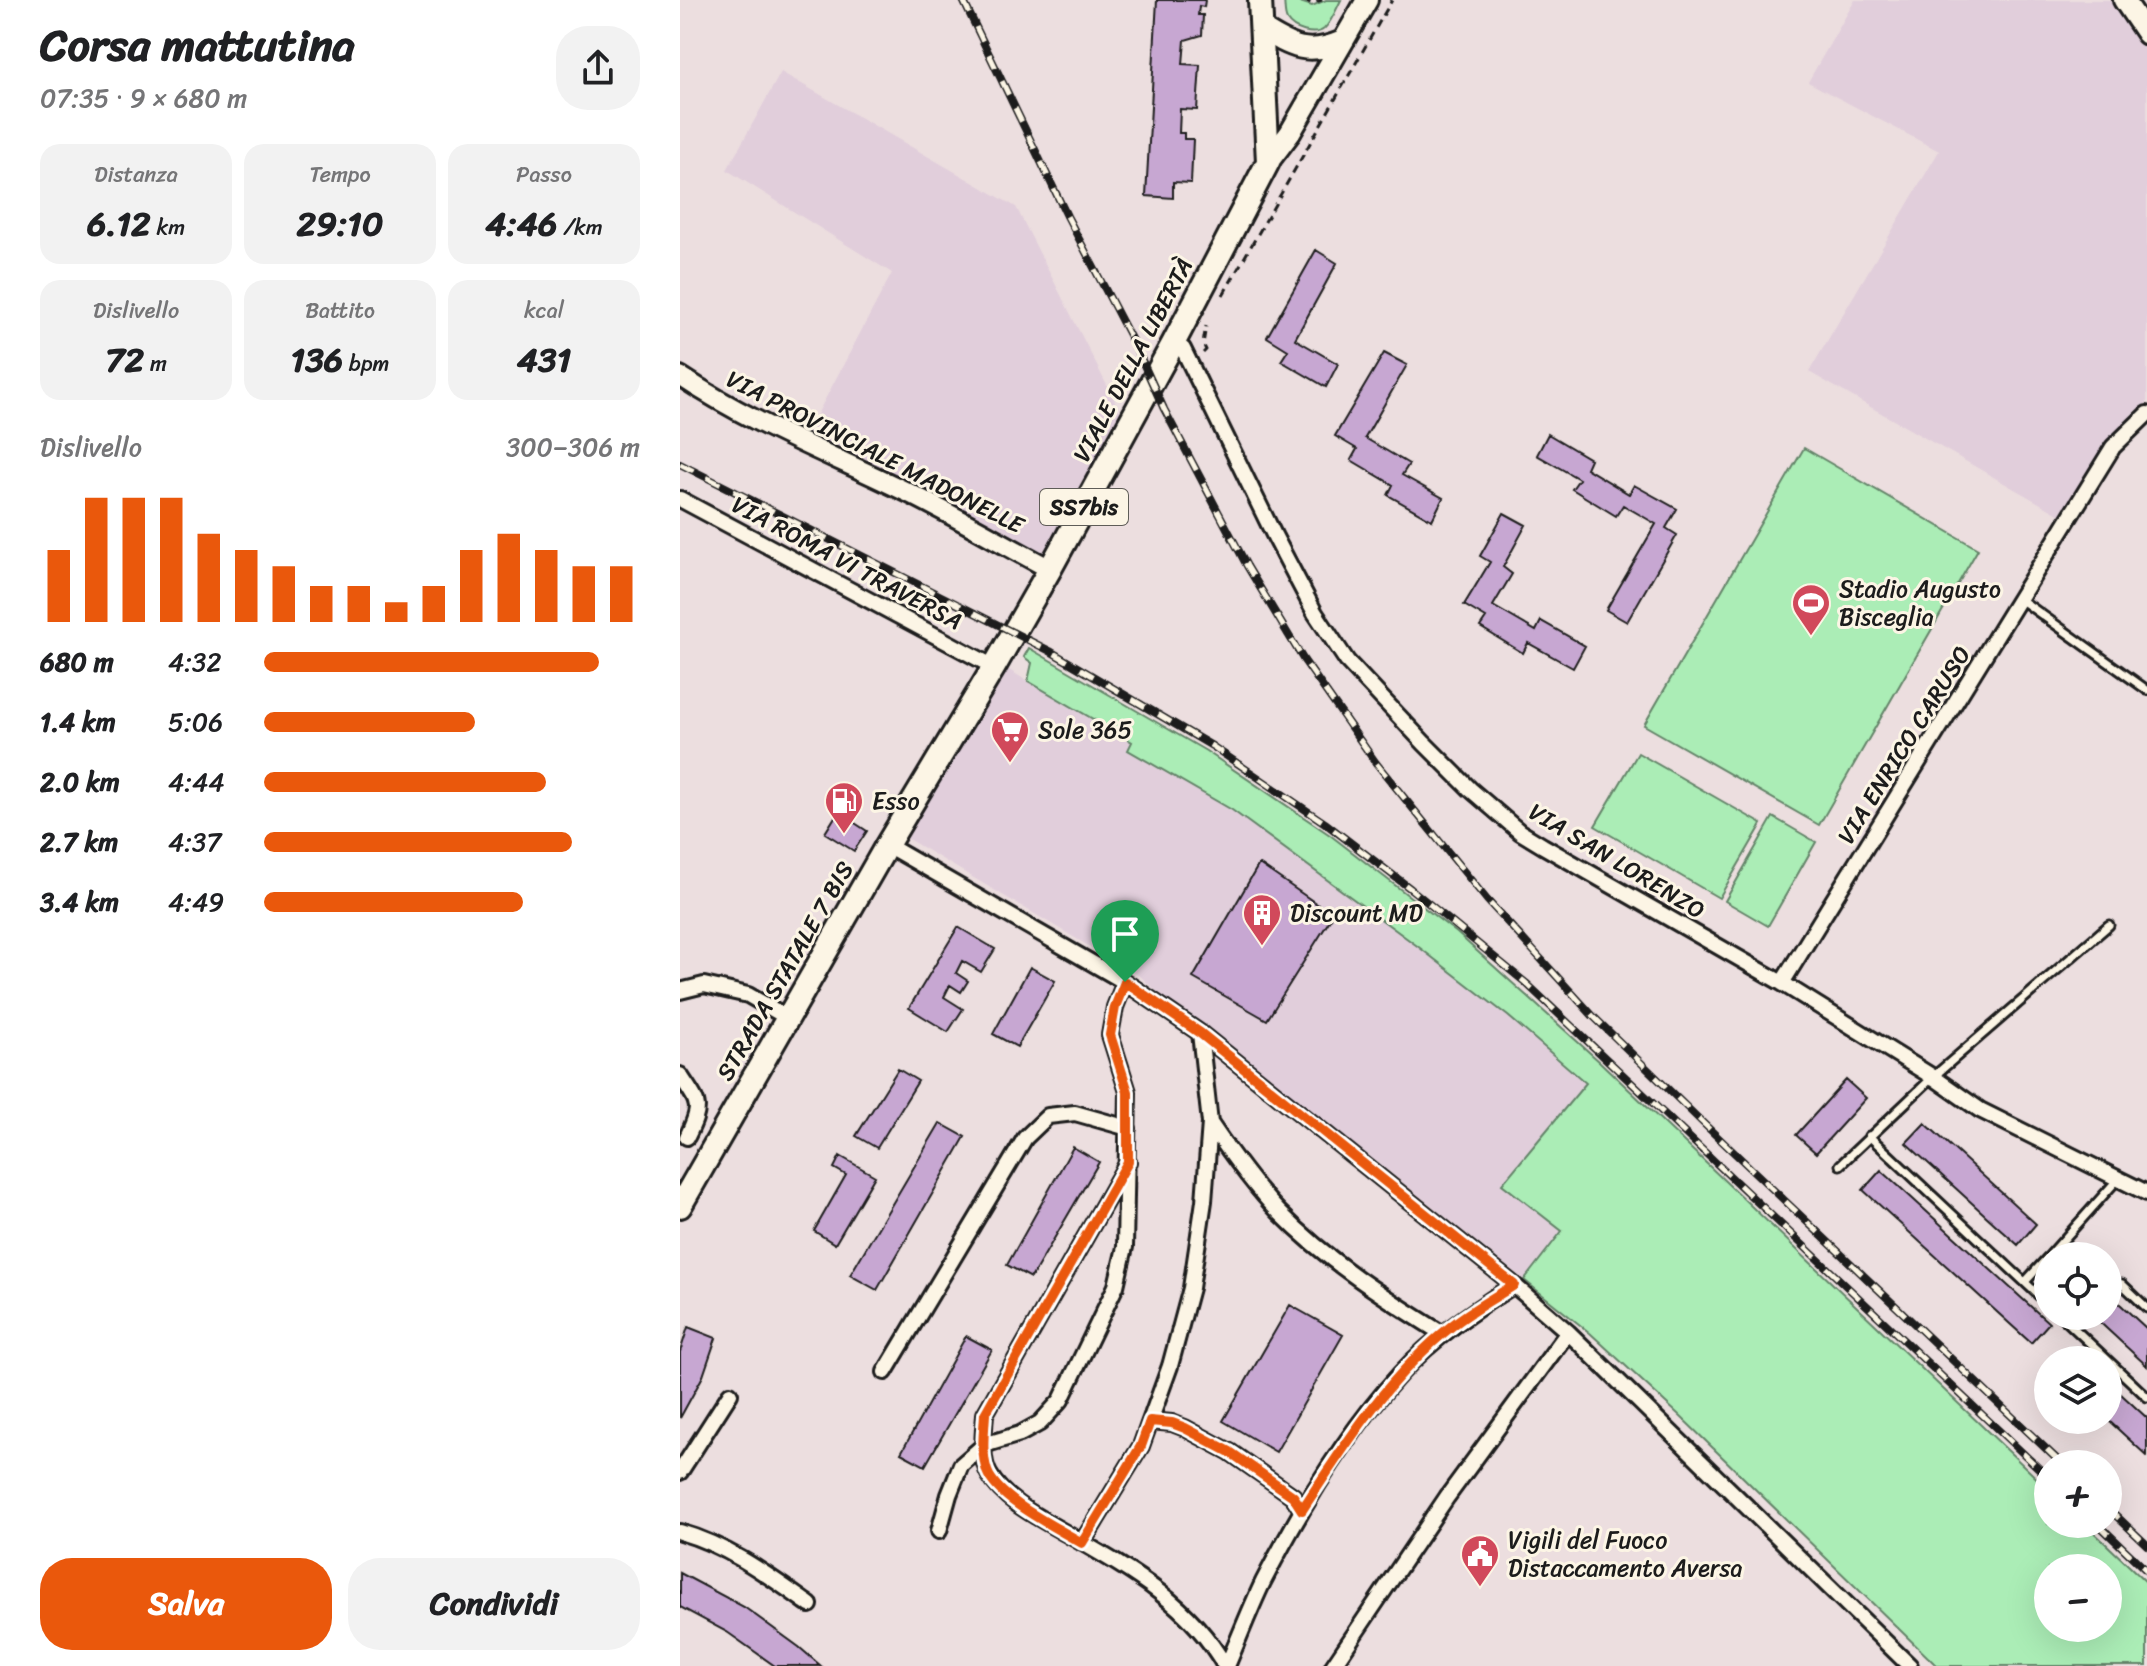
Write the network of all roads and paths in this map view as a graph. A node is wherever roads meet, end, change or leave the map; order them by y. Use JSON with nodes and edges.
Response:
{"nodes":[{"id":1,"x":1260,"y":0,"type":"edge"},
{"id":2,"x":1303,"y":0,"type":"edge"},
{"id":3,"x":1322,"y":0,"type":"edge"},
{"id":4,"x":1367,"y":0,"type":"edge"},
{"id":5,"x":1392,"y":0,"type":"edge"},
{"id":6,"x":2124,"y":0,"type":"edge"},
{"id":7,"x":1261,"y":28,"type":"junction"},
{"id":8,"x":2147,"y":34,"type":"edge"},
{"id":9,"x":1343,"y":41,"type":"junction"},
{"id":10,"x":1268,"y":162,"type":"junction"},
{"id":11,"x":1222,"y":297,"type":"dead end"},
{"id":12,"x":1206,"y":324,"type":"dead end"},
{"id":13,"x":1170,"y":349,"type":"junction"},
{"id":14,"x":1190,"y":367,"type":"junction"},
{"id":15,"x":680,"y":376,"type":"edge"},
{"id":16,"x":2147,"y":414,"type":"edge"},
{"id":17,"x":680,"y":499,"type":"edge"},
{"id":18,"x":1050,"y":569,"type":"junction"},
{"id":19,"x":2020,"y":599,"type":"junction"},
{"id":20,"x":994,"y":667,"type":"junction"},
{"id":21,"x":2147,"y":690,"type":"edge"},
{"id":22,"x":887,"y":845,"type":"junction"},
{"id":23,"x":2109,"y":925,"type":"dead end"},
{"id":24,"x":1125,"y":982,"type":"junction"},
{"id":25,"x":1782,"y":983,"type":"junction"},
{"id":26,"x":680,"y":991,"type":"edge"},
{"id":27,"x":788,"y":1018,"type":"junction"},
{"id":28,"x":1200,"y":1033,"type":"junction"},
{"id":29,"x":680,"y":1075,"type":"edge"},
{"id":30,"x":1933,"y":1077,"type":"junction"},
{"id":31,"x":1210,"y":1123,"type":"junction"},
{"id":32,"x":1128,"y":1128,"type":"junction"},
{"id":33,"x":684,"y":1135,"type":"edge"},
{"id":34,"x":1869,"y":1136,"type":"junction"},
{"id":35,"x":711,"y":1153,"type":"junction"},
{"id":36,"x":1128,"y":1162,"type":"junction"},
{"id":37,"x":1840,"y":1165,"type":"dead end"},
{"id":38,"x":2118,"y":1179,"type":"junction"},
{"id":39,"x":2147,"y":1193,"type":"edge"},
{"id":40,"x":680,"y":1206,"type":"edge"},
{"id":41,"x":2061,"y":1242,"type":"edge"},
{"id":42,"x":2034,"y":1272,"type":"edge"},
{"id":43,"x":2025,"y":1282,"type":"junction"},
{"id":44,"x":2122,"y":1284,"type":"dead end"},
{"id":45,"x":1514,"y":1285,"type":"junction"},
{"id":46,"x":2034,"y":1291,"type":"edge"},
{"id":47,"x":2147,"y":1308,"type":"edge"},
{"id":48,"x":2076,"y":1330,"type":"edge"},
{"id":49,"x":1568,"y":1332,"type":"junction"},
{"id":50,"x":1443,"y":1334,"type":"junction"},
{"id":51,"x":885,"y":1372,"type":"dead end"},
{"id":52,"x":730,"y":1394,"type":"dead end"},
{"id":53,"x":2147,"y":1397,"type":"edge"},
{"id":54,"x":1150,"y":1421,"type":"junction"},
{"id":55,"x":984,"y":1445,"type":"junction"},
{"id":56,"x":680,"y":1472,"type":"edge"},
{"id":57,"x":1302,"y":1510,"type":"junction"},
{"id":58,"x":939,"y":1531,"type":"dead end"},
{"id":59,"x":680,"y":1532,"type":"edge"},
{"id":60,"x":1082,"y":1543,"type":"junction"},
{"id":61,"x":810,"y":1605,"type":"dead end"},
{"id":62,"x":1226,"y":1666,"type":"edge"},
{"id":63,"x":1333,"y":1666,"type":"edge"},
{"id":64,"x":1910,"y":1666,"type":"edge"}],
"edges":[{"from":1,"to":7,"type":"main road"},
{"from":2,"to":3,"type":"path"},
{"from":4,"to":9,"type":"main road"},
{"from":5,"to":11,"type":"path"},
{"from":6,"to":8,"type":"main road"},
{"from":7,"to":9,"type":"main road"},
{"from":7,"to":10,"type":"main road"},
{"from":9,"to":10,"type":"main road"},
{"from":10,"to":13,"type":"main road","name":"VIALE DELLA LIBERTÀ","number":"SS7bis"},
{"from":12,"to":14,"type":"path"},
{"from":13,"to":14,"type":"street"},
{"from":13,"to":18,"type":"main road","name":"VIALE DELLA LIBERTÀ","number":"SS7bis"},
{"from":14,"to":25,"type":"street","name":"VIA SAN LORENZO"},
{"from":15,"to":18,"type":"street","name":"VIA PROVINCIALE MADONELLE"},
{"from":16,"to":19,"type":"street","name":"VIA ENRICO CARUSO"},
{"from":17,"to":20,"type":"street","name":"VIA ROMA VI TRAVERSA"},
{"from":18,"to":20,"type":"main road","name":"VIALE DELLA LIBERTÀ","number":"SS7bis"},
{"from":19,"to":21,"type":"lane"},
{"from":19,"to":25,"type":"street","name":"VIA ENRICO CARUSO"},
{"from":20,"to":22,"type":"main road","name":"VIALE DELLA LIBERTÀ","number":"SS7bis"},
{"from":22,"to":24,"type":"street"},
{"from":22,"to":27,"type":"main road","name":"STRADA STATALE 7 BIS","number":"SS7bis"},
{"from":23,"to":30,"type":"lane"},
{"from":24,"to":28,"type":"street"},
{"from":24,"to":32,"type":"street"},
{"from":25,"to":30,"type":"street","name":"VIA SAN LORENZO"},
{"from":26,"to":27,"type":"street"},
{"from":27,"to":35,"type":"main road","name":"STRADA STATALE 7 BIS","number":"SS7bis"},
{"from":28,"to":31,"type":"street"},
{"from":28,"to":45,"type":"street"},
{"from":29,"to":33,"type":"street"},
{"from":30,"to":34,"type":"lane"},
{"from":30,"to":38,"type":"street","name":"VIA SAN LORENZO"},
{"from":31,"to":50,"type":"street"},
{"from":31,"to":54,"type":"street"},
{"from":32,"to":36,"type":"street"},
{"from":32,"to":51,"type":"street"},
{"from":33,"to":35,"type":"street"},
{"from":34,"to":37,"type":"lane"},
{"from":34,"to":43,"type":"lane"},
{"from":35,"to":40,"type":"main road","name":"STRADA STATALE 7 BIS","number":"SS7bis"},
{"from":36,"to":55,"type":"street"},
{"from":36,"to":55,"type":"street"},
{"from":38,"to":39,"type":"street","name":"VIA SAN LORENZO"},
{"from":38,"to":41,"type":"lane"},
{"from":42,"to":43,"type":"lane"},
{"from":43,"to":46,"type":"lane"},
{"from":44,"to":47,"type":"lane"},
{"from":45,"to":49,"type":"street"},
{"from":45,"to":50,"type":"street"},
{"from":48,"to":53,"type":"lane"},
{"from":49,"to":63,"type":"street"},
{"from":49,"to":64,"type":"street"},
{"from":50,"to":57,"type":"street"},
{"from":52,"to":56,"type":"street"},
{"from":54,"to":57,"type":"street"},
{"from":54,"to":60,"type":"street"},
{"from":55,"to":58,"type":"street"},
{"from":55,"to":60,"type":"street"},
{"from":57,"to":62,"type":"street"},
{"from":59,"to":61,"type":"street"},
{"from":60,"to":62,"type":"street"}]}
